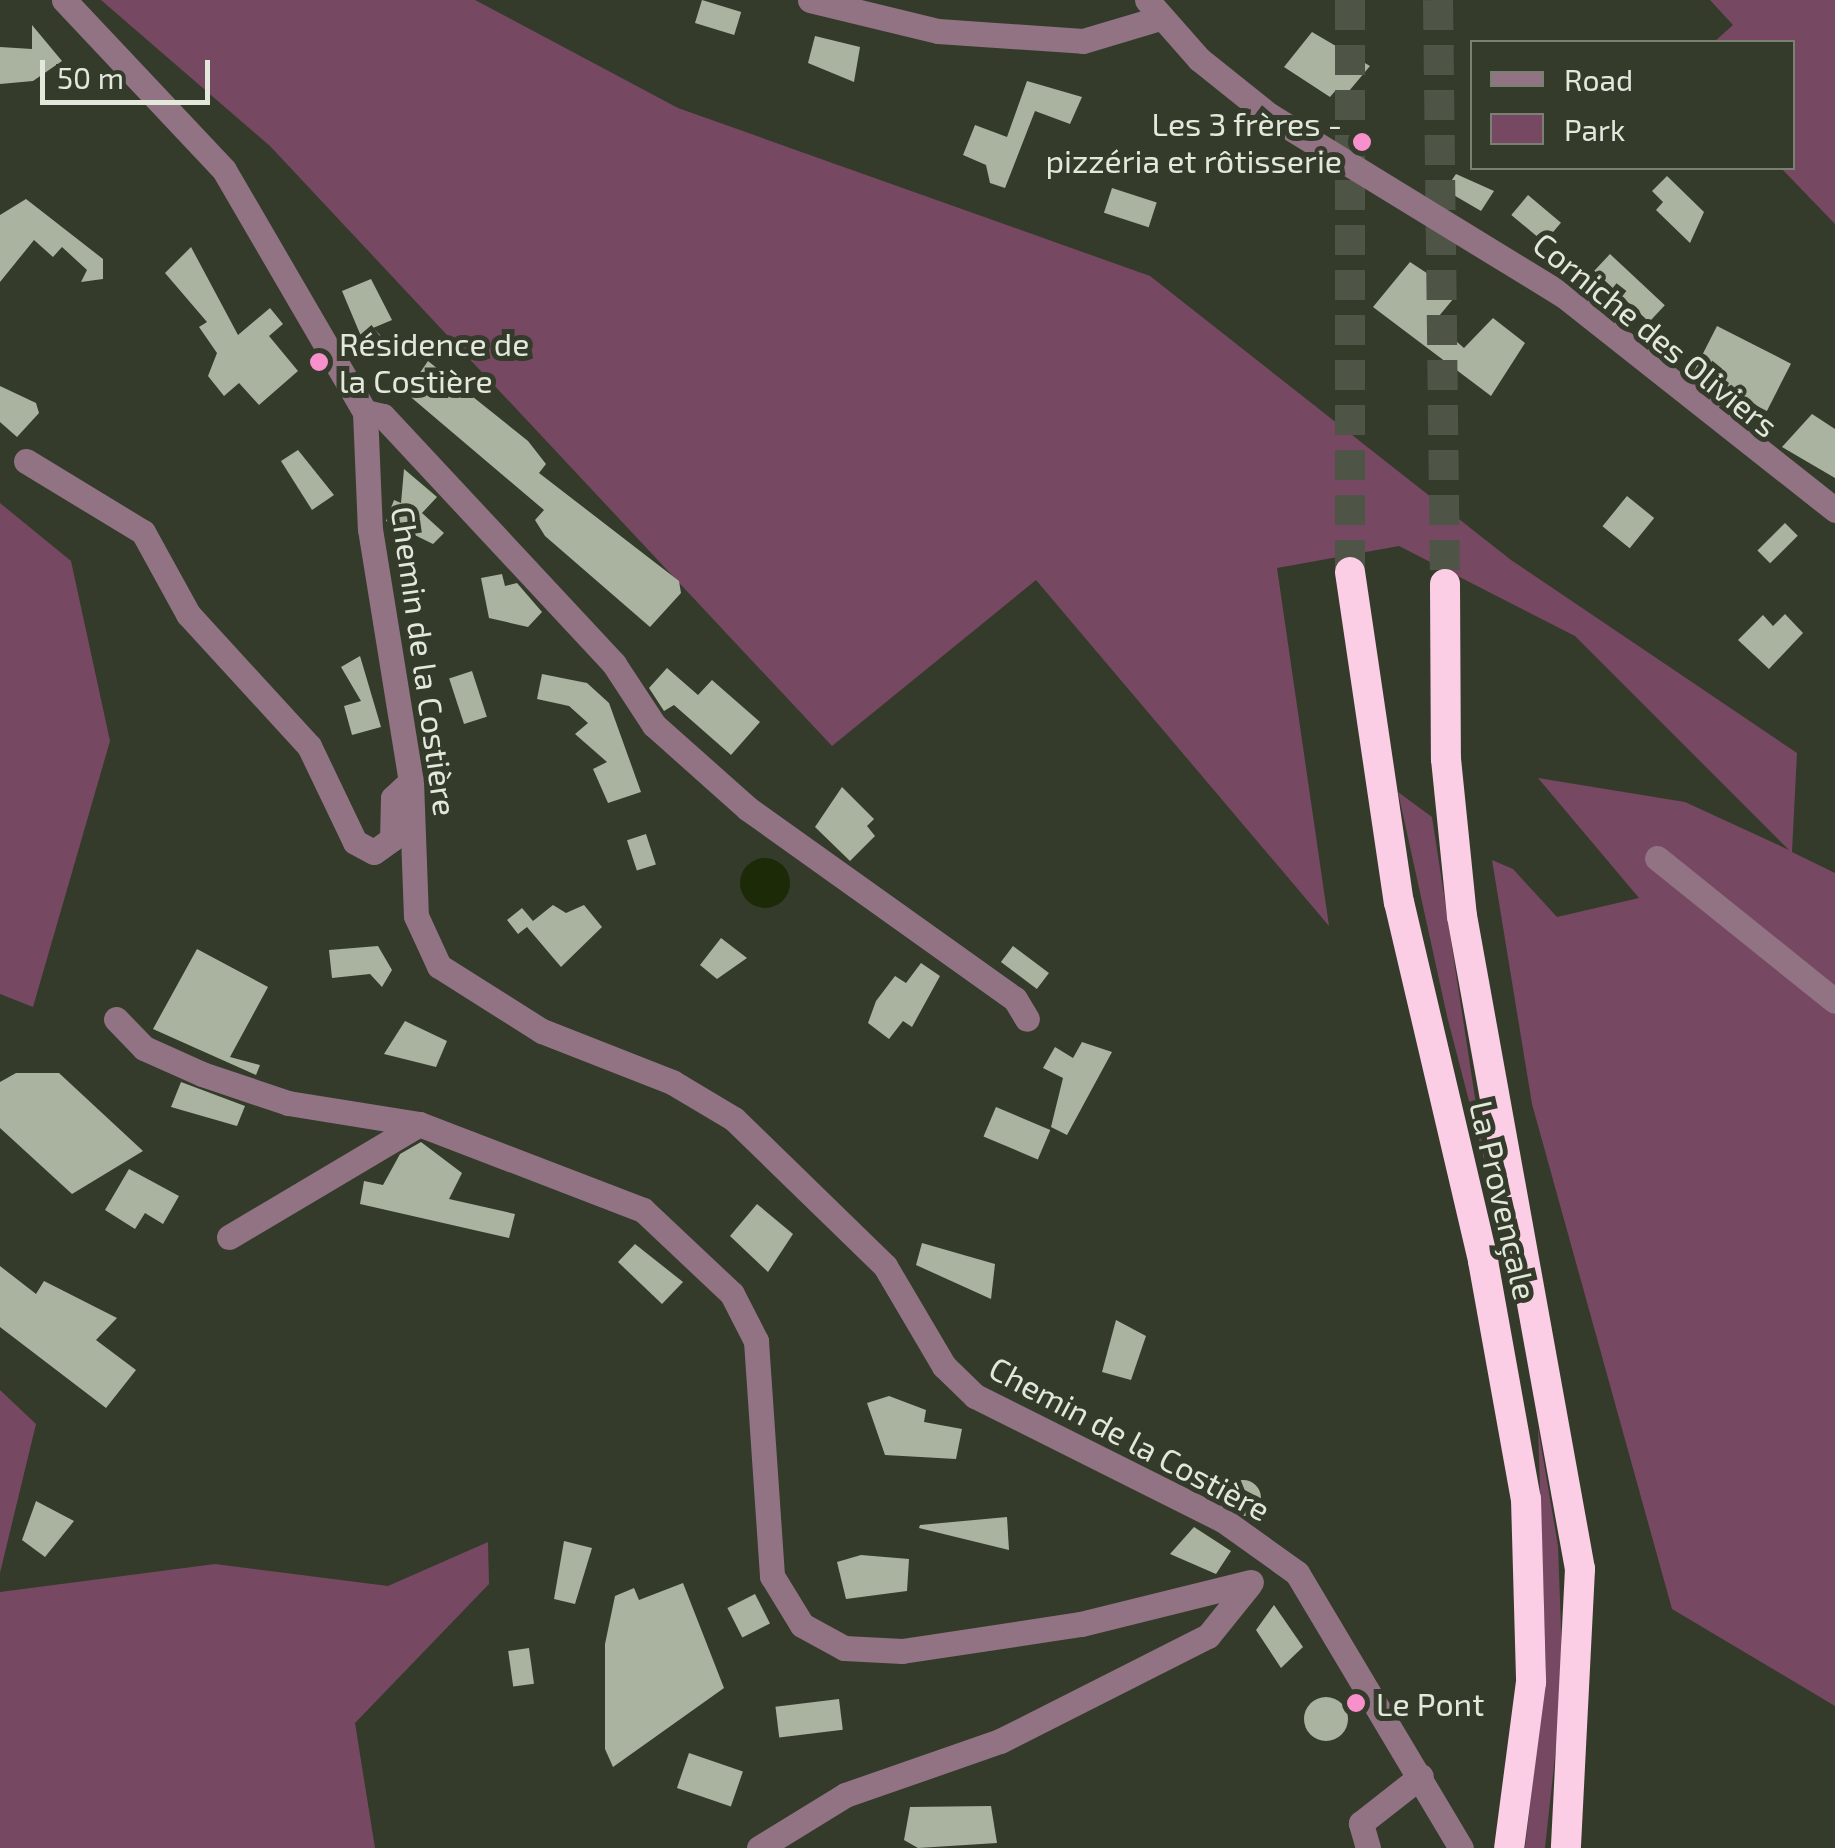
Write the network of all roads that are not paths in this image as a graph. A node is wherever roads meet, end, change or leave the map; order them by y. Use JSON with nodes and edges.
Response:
{"nodes":[{"id":1,"x":64,"y":0,"type":"edge"},
{"id":2,"x":810,"y":0,"type":"edge"},
{"id":3,"x":1154,"y":9,"type":"edge"},
{"id":4,"x":365,"y":412,"type":"junction"},
{"id":5,"x":26,"y":462,"type":"dead end"},
{"id":6,"x":1835,"y":510,"type":"edge"},
{"id":7,"x":1350,"y":572,"type":"tunnel mouth"},
{"id":8,"x":1444,"y":584,"type":"tunnel mouth"},
{"id":9,"x":412,"y":781,"type":"junction"},
{"id":10,"x":1657,"y":858,"type":"dead end"},
{"id":11,"x":1835,"y":1000,"type":"edge"},
{"id":12,"x":116,"y":1019,"type":"dead end"},
{"id":13,"x":1027,"y":1019,"type":"dead end"},
{"id":14,"x":419,"y":1124,"type":"junction"},
{"id":15,"x":229,"y":1237,"type":"dead end"},
{"id":16,"x":1273,"y":1554,"type":"junction"},
{"id":17,"x":1251,"y":1582,"type":"junction"},
{"id":18,"x":1424,"y":1783,"type":"junction"},
{"id":19,"x":759,"y":1848,"type":"edge"},
{"id":20,"x":1368,"y":1848,"type":"edge"},
{"id":21,"x":1461,"y":1848,"type":"edge"},
{"id":22,"x":1509,"y":1848,"type":"edge"},
{"id":23,"x":1566,"y":1848,"type":"edge"}],
"edges":[{"from":1,"to":4,"type":"street","name":"Chemin de la Costière"},
{"from":2,"to":3,"type":"street"},
{"from":3,"to":6,"type":"street","name":"Corniche des Oliviers"},
{"from":4,"to":9,"type":"street","name":"Chemin de la Costière"},
{"from":4,"to":13,"type":"street","name":"Chemin de la Costière"},
{"from":5,"to":9,"type":"street"},
{"from":7,"to":22,"type":"highway","name":"La Provençale"},
{"from":8,"to":23,"type":"highway","name":"La Provençale"},
{"from":9,"to":16,"type":"street","name":"Chemin de la Costière"},
{"from":10,"to":11,"type":"street"},
{"from":12,"to":14,"type":"street"},
{"from":14,"to":15,"type":"street"},
{"from":14,"to":17,"type":"street"},
{"from":16,"to":17,"type":"street"},
{"from":16,"to":18,"type":"street","name":"Chemin de la Costière"},
{"from":17,"to":19,"type":"street"},
{"from":18,"to":20,"type":"street"},
{"from":18,"to":21,"type":"street","name":"Chemin de la Costière"}]}
